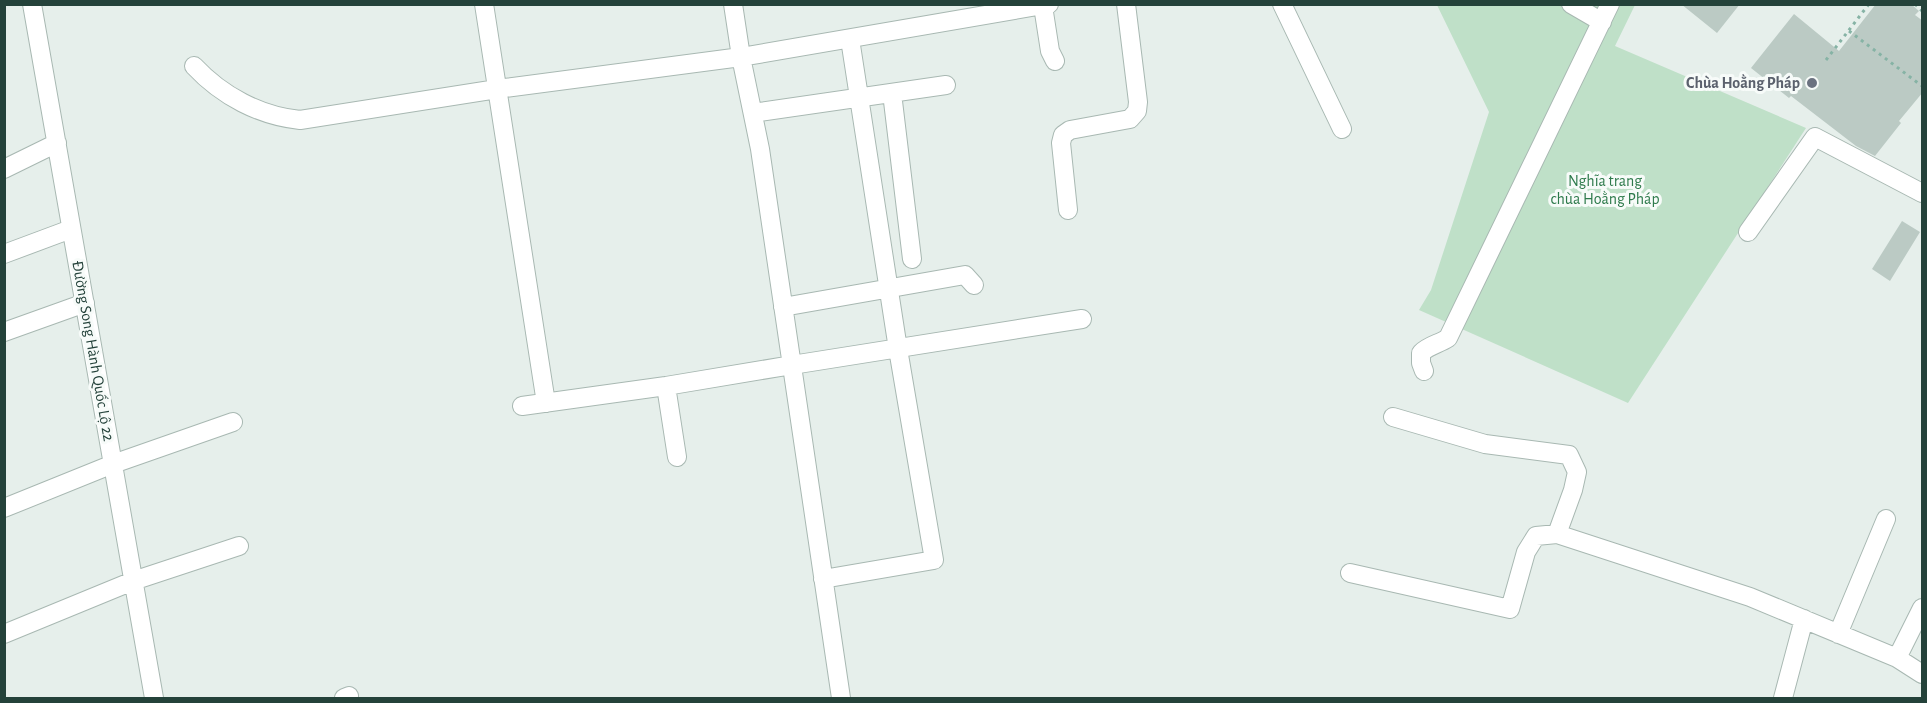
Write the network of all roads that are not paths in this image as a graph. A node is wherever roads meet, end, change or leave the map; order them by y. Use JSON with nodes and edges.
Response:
{"nodes":[{"id":1,"x":32,"y":4,"type":"edge"},
{"id":2,"x":483,"y":4,"type":"edge"},
{"id":3,"x":733,"y":4,"type":"edge"},
{"id":4,"x":1126,"y":4,"type":"edge"},
{"id":5,"x":1282,"y":4,"type":"edge"},
{"id":6,"x":1571,"y":4,"type":"edge"},
{"id":7,"x":1610,"y":4,"type":"edge"},
{"id":8,"x":1046,"y":5,"type":"edge"},
{"id":9,"x":1602,"y":22,"type":"junction"},
{"id":10,"x":850,"y":39,"type":"junction"},
{"id":11,"x":741,"y":57,"type":"junction"},
{"id":12,"x":1054,"y":61,"type":"dead end"},
{"id":13,"x":194,"y":66,"type":"dead end"},
{"id":14,"x":946,"y":85,"type":"dead end"},
{"id":15,"x":497,"y":89,"type":"junction"},
{"id":16,"x":892,"y":93,"type":"junction"},
{"id":17,"x":859,"y":97,"type":"junction"},
{"id":18,"x":753,"y":113,"type":"junction"},
{"id":19,"x":1342,"y":129,"type":"dead end"},
{"id":20,"x":57,"y":143,"type":"junction"},
{"id":21,"x":4,"y":169,"type":"edge"},
{"id":22,"x":1923,"y":193,"type":"edge"},
{"id":23,"x":1068,"y":210,"type":"dead end"},
{"id":24,"x":71,"y":229,"type":"junction"},
{"id":25,"x":1748,"y":232,"type":"dead end"},
{"id":26,"x":4,"y":254,"type":"edge"},
{"id":27,"x":912,"y":259,"type":"dead end"},
{"id":28,"x":974,"y":285,"type":"dead end"},
{"id":29,"x":889,"y":288,"type":"junction"},
{"id":30,"x":85,"y":303,"type":"junction"},
{"id":31,"x":783,"y":307,"type":"junction"},
{"id":32,"x":1083,"y":319,"type":"dead end"},
{"id":33,"x":4,"y":332,"type":"edge"},
{"id":34,"x":898,"y":349,"type":"junction"},
{"id":35,"x":792,"y":365,"type":"junction"},
{"id":36,"x":1424,"y":371,"type":"dead end"},
{"id":37,"x":666,"y":386,"type":"junction"},
{"id":38,"x":546,"y":403,"type":"junction"},
{"id":39,"x":522,"y":406,"type":"dead end"},
{"id":40,"x":1393,"y":417,"type":"dead end"},
{"id":41,"x":233,"y":422,"type":"dead end"},
{"id":42,"x":677,"y":457,"type":"dead end"},
{"id":43,"x":113,"y":464,"type":"junction"},
{"id":44,"x":4,"y":508,"type":"edge"},
{"id":45,"x":1886,"y":519,"type":"dead end"},
{"id":46,"x":1557,"y":534,"type":"junction"},
{"id":47,"x":239,"y":546,"type":"dead end"},
{"id":48,"x":1350,"y":573,"type":"dead end"},
{"id":49,"x":823,"y":579,"type":"junction"},
{"id":50,"x":133,"y":581,"type":"junction"},
{"id":51,"x":1923,"y":608,"type":"edge"},
{"id":52,"x":1804,"y":619,"type":"junction"},
{"id":53,"x":4,"y":634,"type":"edge"},
{"id":54,"x":1838,"y":634,"type":"junction"},
{"id":55,"x":1897,"y":658,"type":"junction"},
{"id":56,"x":1923,"y":674,"type":"edge"},
{"id":57,"x":154,"y":699,"type":"edge"},
{"id":58,"x":841,"y":699,"type":"edge"},
{"id":59,"x":1782,"y":699,"type":"edge"}],
"edges":[{"from":1,"to":20,"type":"street","name":"Đường Song Hành Quốc Lộ 22"},
{"from":2,"to":15,"type":"street"},
{"from":3,"to":11,"type":"street"},
{"from":4,"to":23,"type":"street"},
{"from":5,"to":19,"type":"street"},
{"from":6,"to":9,"type":"street"},
{"from":7,"to":9,"type":"street"},
{"from":8,"to":10,"type":"street"},
{"from":8,"to":12,"type":"street"},
{"from":9,"to":36,"type":"street"},
{"from":10,"to":11,"type":"street"},
{"from":10,"to":17,"type":"street"},
{"from":11,"to":15,"type":"street"},
{"from":11,"to":18,"type":"street"},
{"from":13,"to":15,"type":"street"},
{"from":14,"to":16,"type":"street"},
{"from":15,"to":38,"type":"street"},
{"from":16,"to":17,"type":"street"},
{"from":16,"to":27,"type":"street"},
{"from":17,"to":18,"type":"street"},
{"from":17,"to":29,"type":"street"},
{"from":18,"to":31,"type":"street"},
{"from":20,"to":21,"type":"street"},
{"from":20,"to":24,"type":"street","name":"Đường Song Hành Quốc Lộ 22"},
{"from":22,"to":25,"type":"street"},
{"from":24,"to":26,"type":"street"},
{"from":24,"to":30,"type":"street","name":"Đường Song Hành Quốc Lộ 22"},
{"from":28,"to":29,"type":"street"},
{"from":29,"to":31,"type":"street"},
{"from":29,"to":34,"type":"street"},
{"from":30,"to":33,"type":"street"},
{"from":30,"to":43,"type":"street","name":"Đường Song Hành Quốc Lộ 22"},
{"from":31,"to":35,"type":"street"},
{"from":32,"to":34,"type":"street"},
{"from":34,"to":35,"type":"street"},
{"from":34,"to":49,"type":"street"},
{"from":35,"to":37,"type":"street"},
{"from":35,"to":49,"type":"street"},
{"from":37,"to":38,"type":"street"},
{"from":37,"to":42,"type":"street"},
{"from":38,"to":39,"type":"street"},
{"from":40,"to":46,"type":"street"},
{"from":41,"to":43,"type":"street"},
{"from":43,"to":44,"type":"street"},
{"from":43,"to":50,"type":"street","name":"Đường Song Hành Quốc Lộ 22"},
{"from":45,"to":54,"type":"street"},
{"from":46,"to":48,"type":"street"},
{"from":46,"to":52,"type":"street"},
{"from":47,"to":50,"type":"street"},
{"from":49,"to":58,"type":"street"},
{"from":50,"to":53,"type":"street"},
{"from":50,"to":57,"type":"street","name":"Đường Song Hành Quốc Lộ 22"},
{"from":51,"to":55,"type":"street"},
{"from":52,"to":54,"type":"street"},
{"from":52,"to":59,"type":"street"},
{"from":54,"to":55,"type":"street"},
{"from":55,"to":56,"type":"street"}]}
